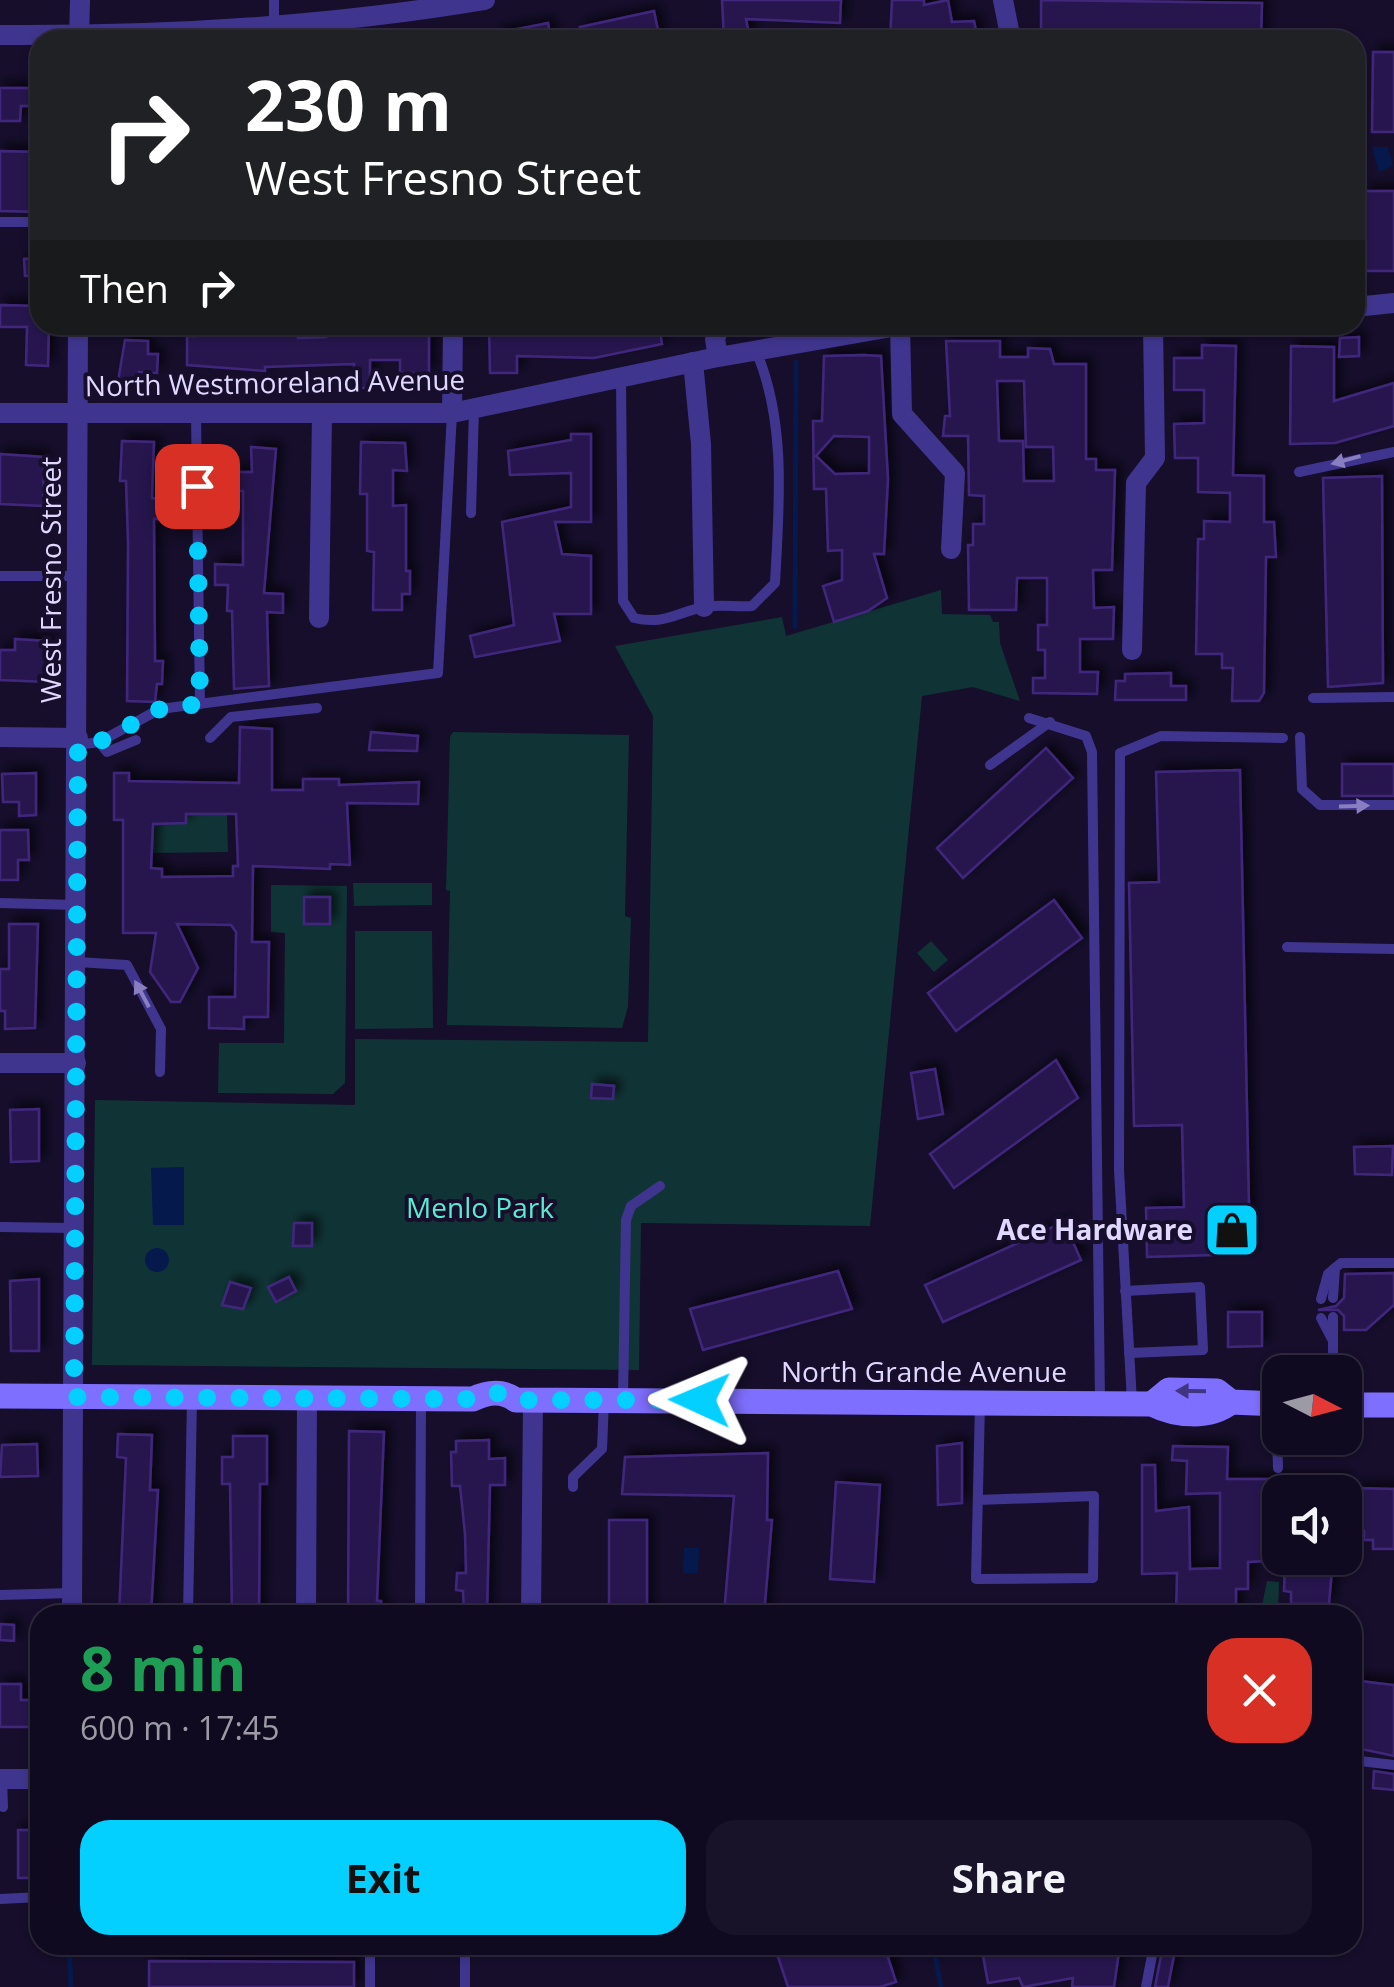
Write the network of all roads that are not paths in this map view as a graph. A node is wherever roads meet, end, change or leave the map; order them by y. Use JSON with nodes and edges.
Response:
{"nodes":[{"id":1,"x":80,"y":0,"type":"edge"},
{"id":2,"x":274,"y":0,"type":"edge"},
{"id":3,"x":485,"y":0,"type":"edge"},
{"id":4,"x":1004,"y":0,"type":"edge"},
{"id":5,"x":274,"y":26,"type":"junction"},
{"id":6,"x":80,"y":30,"type":"edge"},
{"id":7,"x":209,"y":30,"type":"edge"},
{"id":8,"x":1009,"y":30,"type":"edge"},
{"id":9,"x":0,"y":35,"type":"edge"},
{"id":10,"x":30,"y":36,"type":"edge"},
{"id":11,"x":0,"y":222,"type":"edge"},
{"id":12,"x":30,"y":222,"type":"edge"},
{"id":13,"x":1394,"y":303,"type":"edge"},
{"id":14,"x":1365,"y":306,"type":"edge"},
{"id":15,"x":78,"y":335,"type":"edge"},
{"id":16,"x":454,"y":335,"type":"edge"},
{"id":17,"x":715,"y":335,"type":"edge"},
{"id":18,"x":844,"y":335,"type":"edge"},
{"id":19,"x":902,"y":335,"type":"edge"},
{"id":20,"x":1153,"y":335,"type":"edge"},
{"id":21,"x":756,"y":350,"type":"junction"},
{"id":22,"x":718,"y":357,"type":"junction"},
{"id":23,"x":693,"y":362,"type":"junction"},
{"id":24,"x":621,"y":378,"type":"junction"},
{"id":25,"x":463,"y":411,"type":"junction"},
{"id":26,"x":0,"y":412,"type":"edge"},
{"id":27,"x":80,"y":412,"type":"junction"},
{"id":28,"x":196,"y":414,"type":"junction"},
{"id":29,"x":322,"y":414,"type":"junction"},
{"id":30,"x":1394,"y":452,"type":"edge"},
{"id":31,"x":1299,"y":472,"type":"dead end"},
{"id":32,"x":471,"y":512,"type":"dead end"},
{"id":33,"x":951,"y":549,"type":"dead end"},
{"id":34,"x":0,"y":576,"type":"edge"},
{"id":35,"x":78,"y":576,"type":"junction"},
{"id":36,"x":704,"y":607,"type":"junction"},
{"id":37,"x":319,"y":618,"type":"dead end"},
{"id":38,"x":1132,"y":650,"type":"dead end"},
{"id":39,"x":1394,"y":697,"type":"edge"},
{"id":40,"x":1313,"y":698,"type":"dead end"},
{"id":41,"x":200,"y":704,"type":"junction"},
{"id":42,"x":317,"y":708,"type":"dead end"},
{"id":43,"x":1029,"y":718,"type":"dead end"},
{"id":44,"x":1050,"y":722,"type":"junction"},
{"id":45,"x":1300,"y":737,"type":"dead end"},
{"id":46,"x":0,"y":738,"type":"edge"},
{"id":47,"x":210,"y":738,"type":"dead end"},
{"id":48,"x":1283,"y":738,"type":"dead end"},
{"id":49,"x":136,"y":740,"type":"dead end"},
{"id":50,"x":85,"y":742,"type":"junction"},
{"id":51,"x":990,"y":765,"type":"dead end"},
{"id":52,"x":1394,"y":805,"type":"edge"},
{"id":53,"x":0,"y":903,"type":"edge"},
{"id":54,"x":77,"y":905,"type":"junction"},
{"id":55,"x":1287,"y":948,"type":"dead end"},
{"id":56,"x":1394,"y":949,"type":"edge"},
{"id":57,"x":77,"y":962,"type":"junction"},
{"id":58,"x":0,"y":1063,"type":"edge"},
{"id":59,"x":76,"y":1063,"type":"junction"},
{"id":60,"x":160,"y":1072,"type":"dead end"},
{"id":61,"x":660,"y":1186,"type":"dead end"},
{"id":62,"x":0,"y":1227,"type":"edge"},
{"id":63,"x":75,"y":1228,"type":"junction"},
{"id":64,"x":1394,"y":1263,"type":"edge"},
{"id":65,"x":1126,"y":1291,"type":"junction"},
{"id":66,"x":1327,"y":1298,"type":"dead end"},
{"id":67,"x":1327,"y":1318,"type":"dead end"},
{"id":68,"x":1129,"y":1354,"type":"junction"},
{"id":69,"x":1332,"y":1355,"type":"edge"},
{"id":70,"x":0,"y":1396,"type":"edge"},
{"id":71,"x":74,"y":1397,"type":"junction"},
{"id":72,"x":192,"y":1397,"type":"junction"},
{"id":73,"x":307,"y":1398,"type":"junction"},
{"id":74,"x":422,"y":1399,"type":"junction"},
{"id":75,"x":524,"y":1400,"type":"junction"},
{"id":76,"x":613,"y":1400,"type":"junction"},
{"id":77,"x":980,"y":1402,"type":"junction"},
{"id":78,"x":1100,"y":1403,"type":"junction"},
{"id":79,"x":1262,"y":1403,"type":"edge"},
{"id":80,"x":1142,"y":1404,"type":"junction"},
{"id":81,"x":1362,"y":1405,"type":"edge"},
{"id":82,"x":1394,"y":1406,"type":"edge"},
{"id":83,"x":1278,"y":1455,"type":"edge"},
{"id":84,"x":1278,"y":1468,"type":"dead end"},
{"id":85,"x":573,"y":1487,"type":"dead end"},
{"id":86,"x":978,"y":1500,"type":"junction"},
{"id":87,"x":73,"y":1593,"type":"junction"},
{"id":88,"x":0,"y":1595,"type":"edge"},
{"id":89,"x":72,"y":1605,"type":"edge"},
{"id":90,"x":188,"y":1605,"type":"edge"},
{"id":91,"x":306,"y":1605,"type":"edge"},
{"id":92,"x":420,"y":1605,"type":"edge"},
{"id":93,"x":531,"y":1605,"type":"edge"},
{"id":94,"x":1362,"y":1761,"type":"edge"},
{"id":95,"x":1394,"y":1764,"type":"edge"},
{"id":96,"x":1,"y":1779,"type":"edge"},
{"id":97,"x":30,"y":1779,"type":"edge"},
{"id":98,"x":3,"y":1807,"type":"dead end"},
{"id":99,"x":30,"y":1898,"type":"edge"},
{"id":100,"x":0,"y":1899,"type":"edge"},
{"id":101,"x":370,"y":1955,"type":"edge"},
{"id":102,"x":465,"y":1955,"type":"edge"},
{"id":103,"x":1152,"y":1955,"type":"edge"},
{"id":104,"x":370,"y":1987,"type":"edge"},
{"id":105,"x":465,"y":1987,"type":"edge"},
{"id":106,"x":1146,"y":1987,"type":"edge"}],
"edges":[{"from":1,"to":6,"type":"street"},
{"from":2,"to":5,"type":"lane"},
{"from":3,"to":5,"type":"street"},
{"from":4,"to":8,"type":"street"},
{"from":5,"to":7,"type":"street"},
{"from":9,"to":10,"type":"street"},
{"from":11,"to":12,"type":"lane"},
{"from":13,"to":14,"type":"street"},
{"from":15,"to":27,"type":"street","name":"West Fresno Street"},
{"from":16,"to":25,"type":"street"},
{"from":17,"to":22,"type":"street"},
{"from":18,"to":21,"type":"street","name":"North Westmoreland Avenue"},
{"from":19,"to":33,"type":"street"},
{"from":20,"to":38,"type":"street"},
{"from":21,"to":22,"type":"street","name":"North Westmoreland Avenue"},
{"from":21,"to":36,"type":"lane"},
{"from":22,"to":23,"type":"street","name":"North Westmoreland Avenue"},
{"from":23,"to":24,"type":"street","name":"North Westmoreland Avenue"},
{"from":23,"to":36,"type":"street"},
{"from":24,"to":25,"type":"street","name":"North Westmoreland Avenue"},
{"from":24,"to":36,"type":"lane"},
{"from":25,"to":29,"type":"street","name":"North Westmoreland Avenue"},
{"from":25,"to":32,"type":"lane"},
{"from":25,"to":41,"type":"lane"},
{"from":26,"to":27,"type":"street","name":"North Westmoreland Avenue"},
{"from":27,"to":28,"type":"street","name":"North Westmoreland Avenue"},
{"from":27,"to":35,"type":"street","name":"West Fresno Street"},
{"from":28,"to":29,"type":"street","name":"North Westmoreland Avenue"},
{"from":28,"to":41,"type":"lane"},
{"from":29,"to":37,"type":"street"},
{"from":30,"to":31,"type":"lane","one_way":true},
{"from":34,"to":35,"type":"lane"},
{"from":35,"to":50,"type":"street","name":"West Fresno Street"},
{"from":39,"to":40,"type":"lane"},
{"from":41,"to":50,"type":"lane"},
{"from":42,"to":47,"type":"lane"},
{"from":43,"to":44,"type":"lane"},
{"from":44,"to":51,"type":"lane"},
{"from":44,"to":78,"type":"lane"},
{"from":45,"to":52,"type":"lane","one_way":true},
{"from":46,"to":50,"type":"street"},
{"from":48,"to":65,"type":"lane"},
{"from":49,"to":50,"type":"lane"},
{"from":50,"to":54,"type":"street","name":"West Fresno Street"},
{"from":53,"to":54,"type":"lane"},
{"from":54,"to":57,"type":"street","name":"West Fresno Street"},
{"from":55,"to":56,"type":"lane"},
{"from":57,"to":59,"type":"street","name":"West Fresno Street"},
{"from":60,"to":57,"type":"lane","one_way":true},
{"from":58,"to":59,"type":"street"},
{"from":59,"to":63,"type":"street","name":"West Fresno Street"},
{"from":61,"to":76,"type":"lane"},
{"from":62,"to":63,"type":"lane"},
{"from":63,"to":71,"type":"street","name":"West Fresno Street"},
{"from":64,"to":66,"type":"lane"},
{"from":65,"to":68,"type":"lane"},
{"from":65,"to":68,"type":"lane"},
{"from":67,"to":69,"type":"lane"},
{"from":68,"to":80,"type":"lane"},
{"from":70,"to":71,"type":"main road","name":"North Grande Avenue"},
{"from":71,"to":72,"type":"main road","name":"North Grande Avenue"},
{"from":71,"to":87,"type":"street","name":"West Fresno Street"},
{"from":72,"to":73,"type":"main road","name":"North Grande Avenue"},
{"from":72,"to":90,"type":"lane"},
{"from":73,"to":74,"type":"main road","name":"North Grande Avenue"},
{"from":73,"to":91,"type":"street"},
{"from":74,"to":75,"type":"main road","name":"North Grande Avenue"},
{"from":74,"to":92,"type":"lane"},
{"from":75,"to":76,"type":"main road","name":"North Grande Avenue"},
{"from":75,"to":93,"type":"street"},
{"from":76,"to":77,"type":"main road","name":"North Grande Avenue"},
{"from":76,"to":85,"type":"lane"},
{"from":77,"to":78,"type":"main road","name":"North Grande Avenue"},
{"from":77,"to":86,"type":"lane"},
{"from":78,"to":80,"type":"main road","name":"North Grande Avenue"},
{"from":79,"to":80,"type":"main road","name":"North Grande Avenue"},
{"from":81,"to":82,"type":"main road"},
{"from":83,"to":84,"type":"lane"},
{"from":86,"to":86,"type":"lane"},
{"from":87,"to":88,"type":"lane"},
{"from":87,"to":89,"type":"street","name":"West Fresno Street"},
{"from":94,"to":95,"type":"lane"},
{"from":96,"to":97,"type":"street"},
{"from":96,"to":98,"type":"lane"},
{"from":99,"to":100,"type":"lane"},
{"from":101,"to":104,"type":"lane"},
{"from":102,"to":105,"type":"lane"},
{"from":103,"to":106,"type":"lane"}]}
